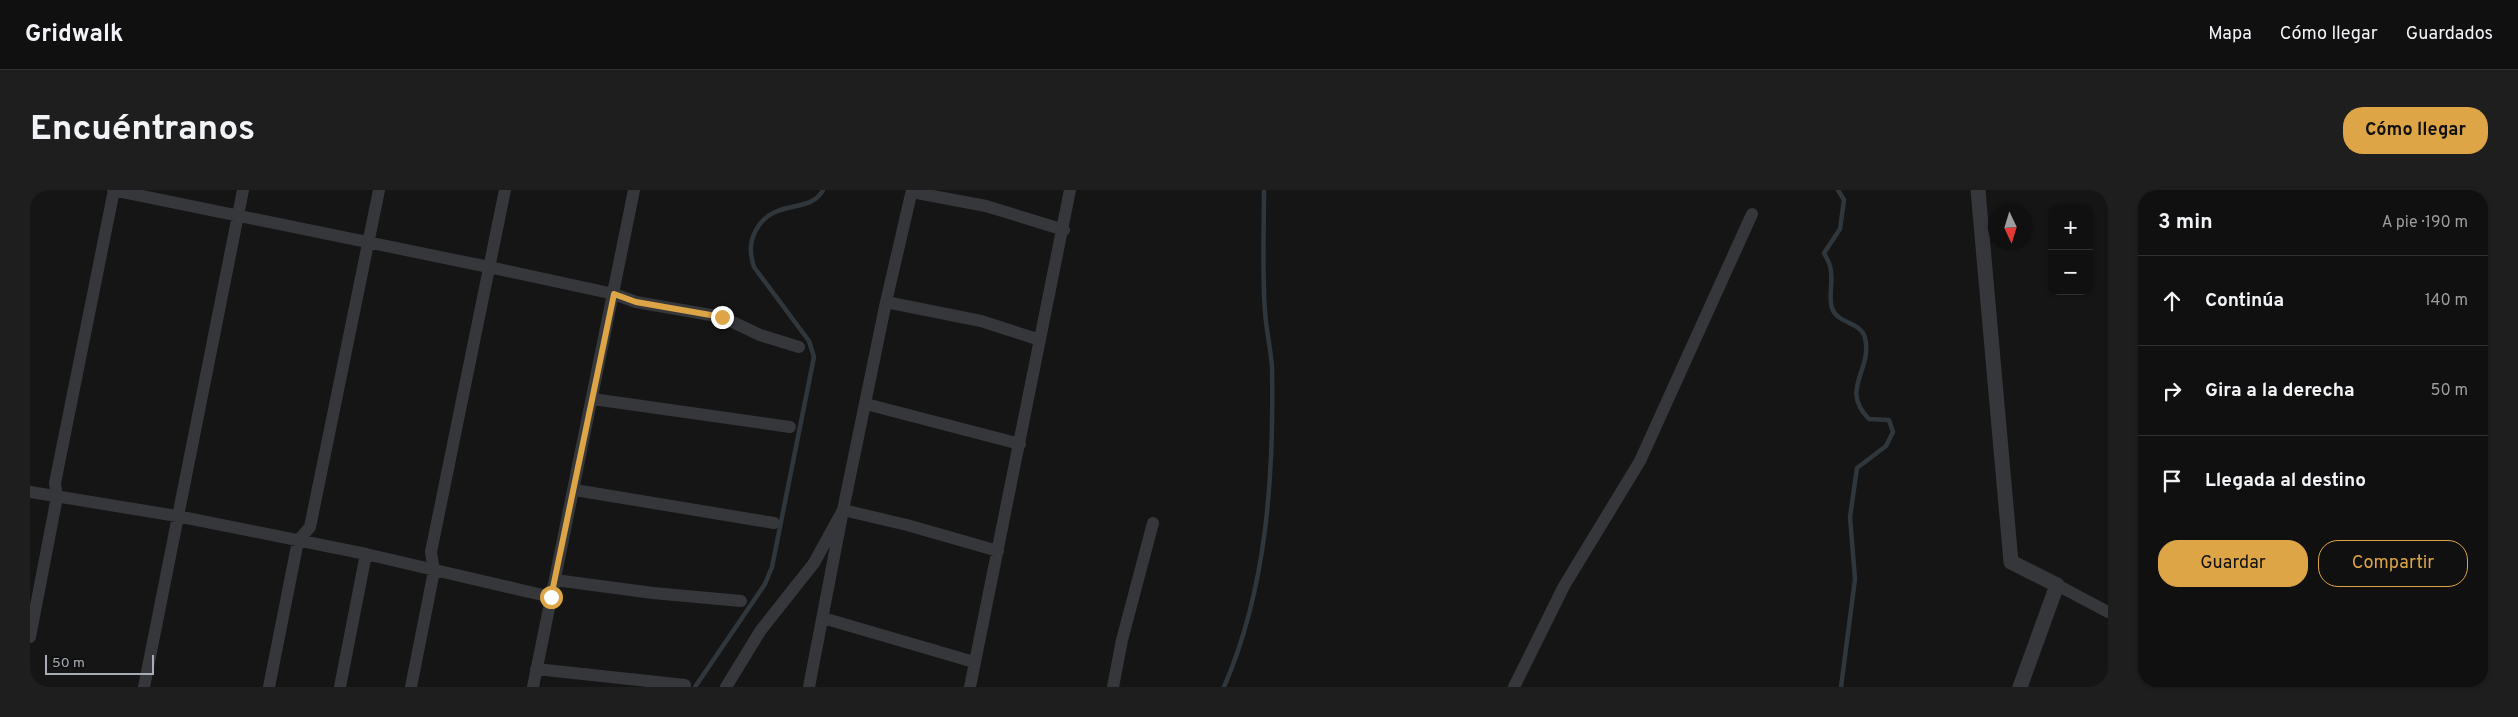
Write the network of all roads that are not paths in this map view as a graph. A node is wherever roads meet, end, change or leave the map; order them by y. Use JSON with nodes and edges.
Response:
{"nodes":[{"id":1,"x":114,"y":190,"type":"edge"},
{"id":2,"x":243,"y":190,"type":"edge"},
{"id":3,"x":379,"y":190,"type":"edge"},
{"id":4,"x":505,"y":190,"type":"edge"},
{"id":5,"x":634,"y":190,"type":"edge"},
{"id":6,"x":1070,"y":190,"type":"edge"},
{"id":7,"x":1978,"y":190,"type":"edge"},
{"id":8,"x":912,"y":191,"type":"edge"},
{"id":9,"x":1752,"y":214,"type":"dead end"},
{"id":10,"x":238,"y":215,"type":"junction"},
{"id":11,"x":1064,"y":230,"type":"junction"},
{"id":12,"x":369,"y":242,"type":"junction"},
{"id":13,"x":489,"y":267,"type":"junction"},
{"id":14,"x":614,"y":294,"type":"junction"},
{"id":15,"x":886,"y":302,"type":"junction"},
{"id":16,"x":1040,"y":340,"type":"junction"},
{"id":17,"x":800,"y":347,"type":"dead end"},
{"id":18,"x":593,"y":399,"type":"junction"},
{"id":19,"x":866,"y":404,"type":"junction"},
{"id":20,"x":790,"y":427,"type":"dead end"},
{"id":21,"x":1020,"y":444,"type":"junction"},
{"id":22,"x":575,"y":490,"type":"junction"},
{"id":23,"x":30,"y":492,"type":"edge"},
{"id":24,"x":57,"y":497,"type":"junction"},
{"id":25,"x":843,"y":510,"type":"junction"},
{"id":26,"x":177,"y":516,"type":"junction"},
{"id":27,"x":774,"y":523,"type":"dead end"},
{"id":28,"x":1153,"y":523,"type":"dead end"},
{"id":29,"x":298,"y":540,"type":"junction"},
{"id":30,"x":998,"y":551,"type":"junction"},
{"id":31,"x":366,"y":554,"type":"junction"},
{"id":32,"x":434,"y":571,"type":"junction"},
{"id":33,"x":555,"y":580,"type":"junction"},
{"id":34,"x":2057,"y":585,"type":"junction"},
{"id":35,"x":551,"y":597,"type":"junction"},
{"id":36,"x":741,"y":601,"type":"dead end"},
{"id":37,"x":2108,"y":612,"type":"edge"},
{"id":38,"x":823,"y":618,"type":"junction"},
{"id":39,"x":30,"y":637,"type":"edge"},
{"id":40,"x":974,"y":662,"type":"junction"},
{"id":41,"x":536,"y":670,"type":"junction"},
{"id":42,"x":685,"y":685,"type":"dead end"},
{"id":43,"x":144,"y":687,"type":"edge"},
{"id":44,"x":269,"y":687,"type":"edge"},
{"id":45,"x":340,"y":687,"type":"edge"},
{"id":46,"x":411,"y":687,"type":"edge"},
{"id":47,"x":533,"y":687,"type":"edge"},
{"id":48,"x":726,"y":687,"type":"edge"},
{"id":49,"x":810,"y":687,"type":"edge"},
{"id":50,"x":970,"y":687,"type":"edge"},
{"id":51,"x":1113,"y":687,"type":"edge"},
{"id":52,"x":1514,"y":687,"type":"edge"},
{"id":53,"x":2020,"y":687,"type":"edge"}],
"edges":[{"from":1,"to":10,"type":"street"},
{"from":1,"to":24,"type":"street"},
{"from":2,"to":10,"type":"street"},
{"from":3,"to":12,"type":"street"},
{"from":4,"to":13,"type":"street"},
{"from":5,"to":14,"type":"street"},
{"from":6,"to":11,"type":"street"},
{"from":7,"to":34,"type":"street"},
{"from":8,"to":11,"type":"street"},
{"from":8,"to":15,"type":"street"},
{"from":9,"to":52,"type":"street"},
{"from":10,"to":12,"type":"street"},
{"from":10,"to":26,"type":"street"},
{"from":11,"to":16,"type":"street"},
{"from":12,"to":13,"type":"street"},
{"from":12,"to":29,"type":"street"},
{"from":13,"to":14,"type":"street"},
{"from":13,"to":32,"type":"street"},
{"from":14,"to":17,"type":"street"},
{"from":14,"to":18,"type":"street"},
{"from":15,"to":16,"type":"street"},
{"from":15,"to":19,"type":"street"},
{"from":16,"to":21,"type":"street"},
{"from":18,"to":20,"type":"street"},
{"from":18,"to":22,"type":"street"},
{"from":19,"to":21,"type":"street"},
{"from":19,"to":25,"type":"street"},
{"from":21,"to":30,"type":"street"},
{"from":22,"to":27,"type":"street"},
{"from":22,"to":33,"type":"street"},
{"from":23,"to":24,"type":"street"},
{"from":24,"to":26,"type":"street"},
{"from":24,"to":39,"type":"street"},
{"from":25,"to":30,"type":"street"},
{"from":25,"to":38,"type":"street"},
{"from":25,"to":48,"type":"street"},
{"from":26,"to":29,"type":"street"},
{"from":26,"to":43,"type":"street"},
{"from":28,"to":51,"type":"street"},
{"from":29,"to":31,"type":"street"},
{"from":29,"to":44,"type":"street"},
{"from":30,"to":40,"type":"street"},
{"from":31,"to":32,"type":"street"},
{"from":31,"to":45,"type":"street"},
{"from":32,"to":35,"type":"street"},
{"from":32,"to":46,"type":"street"},
{"from":33,"to":35,"type":"street"},
{"from":33,"to":36,"type":"street"},
{"from":34,"to":37,"type":"street"},
{"from":34,"to":53,"type":"street"},
{"from":35,"to":41,"type":"street"},
{"from":38,"to":40,"type":"street"},
{"from":38,"to":49,"type":"street"},
{"from":40,"to":50,"type":"street"},
{"from":41,"to":42,"type":"street"},
{"from":41,"to":47,"type":"street"}]}
